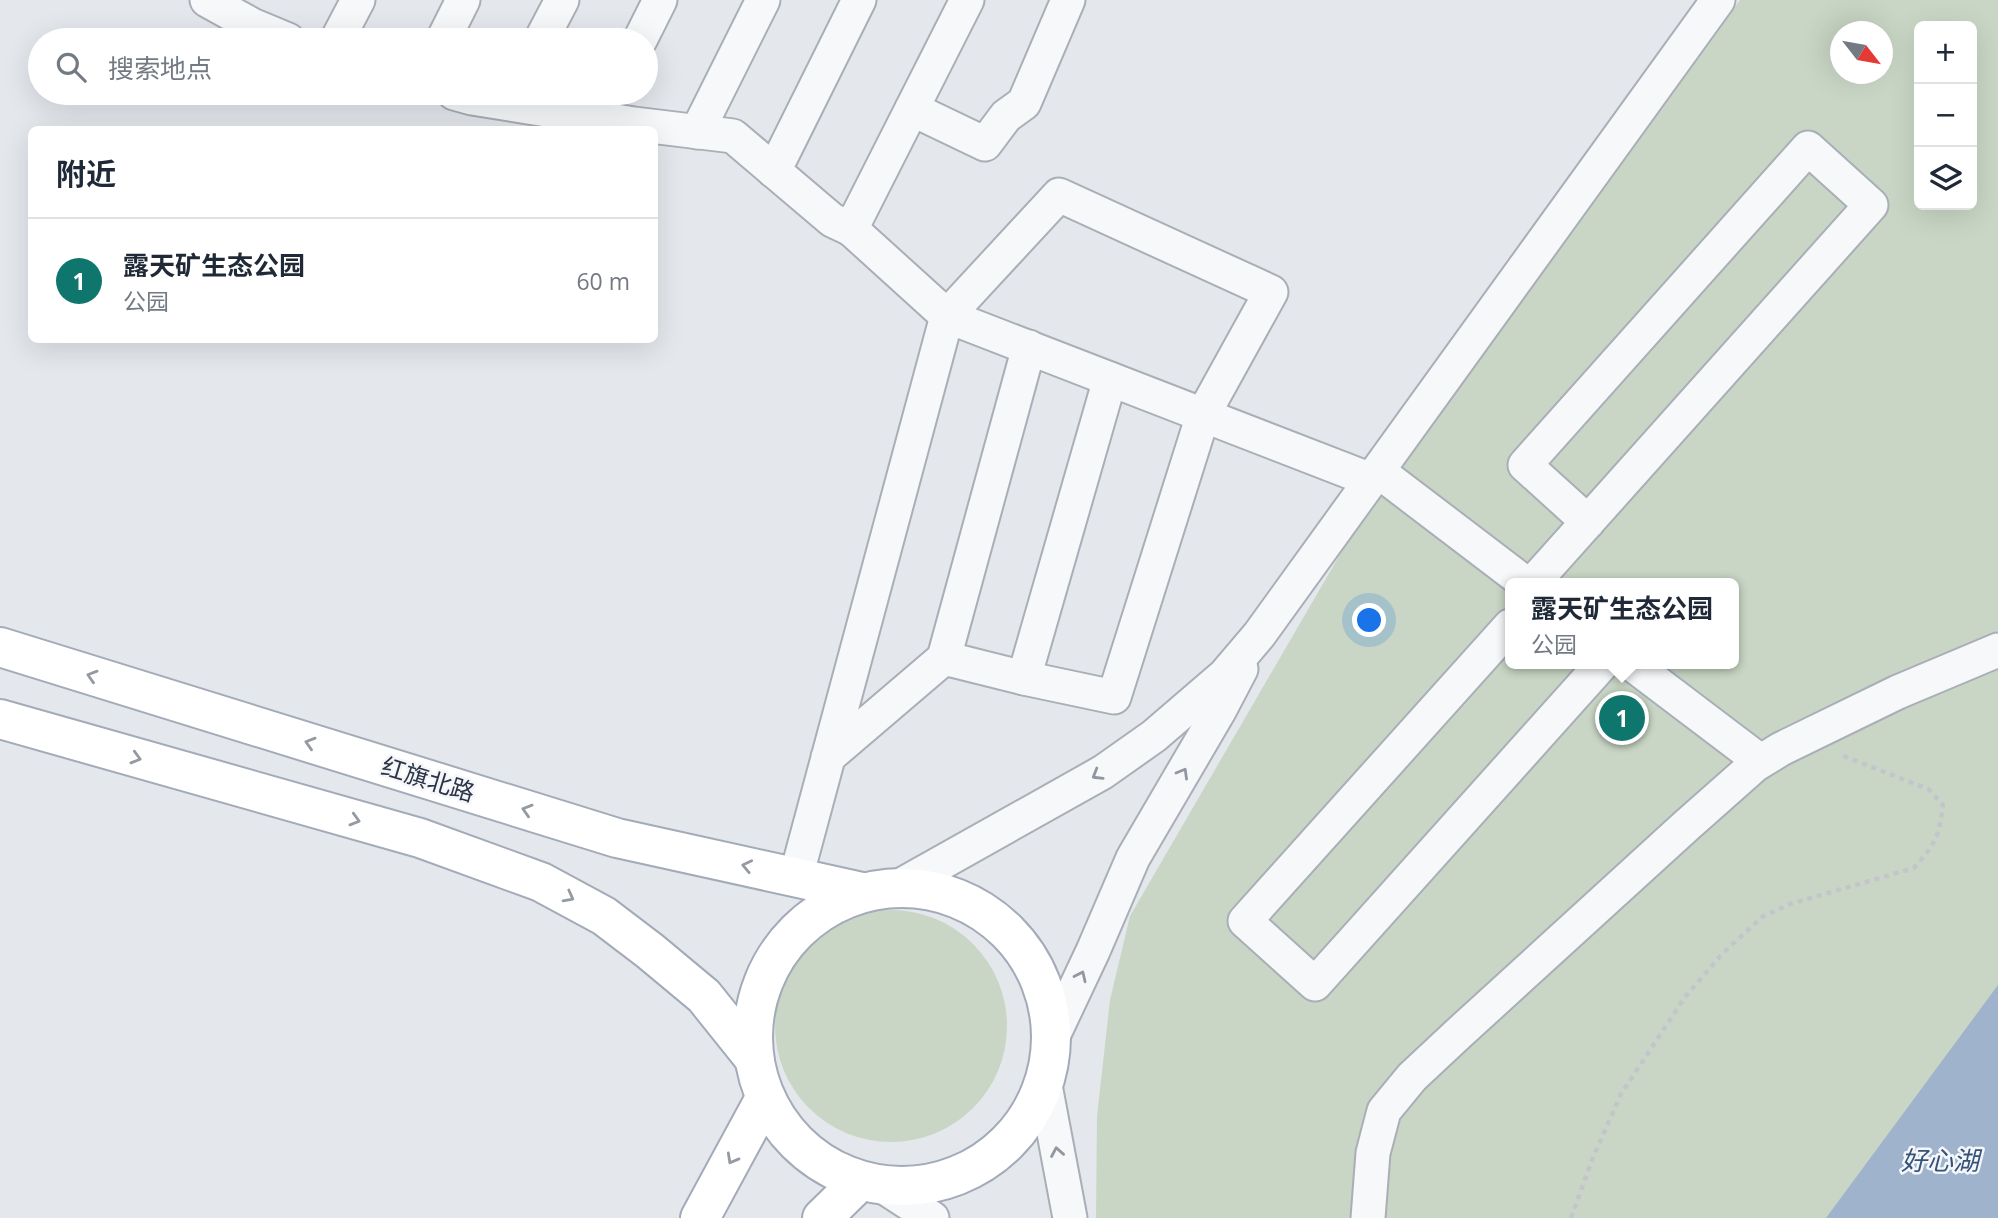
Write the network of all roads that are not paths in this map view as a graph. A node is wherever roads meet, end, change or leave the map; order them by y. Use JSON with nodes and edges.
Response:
{"nodes":[{"id":1,"x":206,"y":0,"type":"edge"},
{"id":2,"x":358,"y":0,"type":"edge"},
{"id":3,"x":463,"y":0,"type":"edge"},
{"id":4,"x":562,"y":0,"type":"edge"},
{"id":5,"x":660,"y":0,"type":"edge"},
{"id":6,"x":763,"y":0,"type":"edge"},
{"id":7,"x":859,"y":0,"type":"edge"},
{"id":8,"x":967,"y":0,"type":"edge"},
{"id":9,"x":1068,"y":0,"type":"edge"},
{"id":10,"x":1717,"y":0,"type":"edge"},
{"id":11,"x":250,"y":10,"type":"edge"},
{"id":12,"x":273,"y":28,"type":"edge"},
{"id":13,"x":343,"y":28,"type":"edge"},
{"id":14,"x":449,"y":28,"type":"edge"},
{"id":15,"x":547,"y":28,"type":"edge"},
{"id":16,"x":646,"y":28,"type":"edge"},
{"id":17,"x":607,"y":106,"type":"edge"},
{"id":18,"x":912,"y":109,"type":"junction"},
{"id":19,"x":697,"y":132,"type":"junction"},
{"id":20,"x":774,"y":171,"type":"junction"},
{"id":21,"x":852,"y":229,"type":"junction"},
{"id":22,"x":947,"y":316,"type":"junction"},
{"id":23,"x":1029,"y":347,"type":"junction"},
{"id":24,"x":1110,"y":379,"type":"junction"},
{"id":25,"x":1203,"y":415,"type":"junction"},
{"id":26,"x":1374,"y":476,"type":"junction"},
{"id":27,"x":1588,"y":522,"type":"junction"},
{"id":28,"x":1518,"y":578,"type":"edge"},
{"id":29,"x":1538,"y":578,"type":"edge"},
{"id":30,"x":1505,"y":632,"type":"edge"},
{"id":31,"x":1259,"y":635,"type":"junction"},
{"id":32,"x":0,"y":647,"type":"edge"},
{"id":33,"x":1998,"y":650,"type":"edge"},
{"id":34,"x":944,"y":658,"type":"junction"},
{"id":35,"x":1598,"y":669,"type":"edge"},
{"id":36,"x":1639,"y":669,"type":"edge"},
{"id":37,"x":1024,"y":678,"type":"junction"},
{"id":38,"x":0,"y":719,"type":"edge"},
{"id":39,"x":828,"y":757,"type":"junction"},
{"id":40,"x":1760,"y":761,"type":"junction"},
{"id":41,"x":796,"y":877,"type":"junction"},
{"id":42,"x":900,"y":886,"type":"junction"},
{"id":43,"x":862,"y":892,"type":"junction"},
{"id":44,"x":1052,"y":1038,"type":"junction"},
{"id":45,"x":752,"y":1056,"type":"junction"},
{"id":46,"x":1045,"y":1085,"type":"junction"},
{"id":47,"x":764,"y":1100,"type":"junction"},
{"id":48,"x":872,"y":1185,"type":"junction"},
{"id":49,"x":700,"y":1218,"type":"edge"},
{"id":50,"x":822,"y":1218,"type":"edge"},
{"id":51,"x":932,"y":1218,"type":"edge"},
{"id":52,"x":1070,"y":1218,"type":"edge"},
{"id":53,"x":1368,"y":1218,"type":"edge"}],
"edges":[{"from":1,"to":11,"type":"street"},
{"from":2,"to":13,"type":"street"},
{"from":3,"to":14,"type":"street"},
{"from":4,"to":15,"type":"street"},
{"from":5,"to":16,"type":"street"},
{"from":6,"to":19,"type":"street"},
{"from":7,"to":20,"type":"street"},
{"from":8,"to":18,"type":"street"},
{"from":9,"to":18,"type":"street"},
{"from":10,"to":26,"type":"street"},
{"from":11,"to":12,"type":"street"},
{"from":17,"to":19,"type":"street"},
{"from":18,"to":21,"type":"street"},
{"from":19,"to":20,"type":"street"},
{"from":20,"to":21,"type":"street"},
{"from":21,"to":22,"type":"street"},
{"from":22,"to":23,"type":"street"},
{"from":22,"to":25,"type":"street"},
{"from":22,"to":39,"type":"street"},
{"from":23,"to":24,"type":"street"},
{"from":23,"to":34,"type":"street"},
{"from":24,"to":25,"type":"street"},
{"from":24,"to":37,"type":"street"},
{"from":25,"to":26,"type":"street"},
{"from":25,"to":37,"type":"street"},
{"from":26,"to":28,"type":"street"},
{"from":26,"to":31,"type":"street"},
{"from":27,"to":27,"type":"street"},
{"from":27,"to":29,"type":"street"},
{"from":30,"to":35,"type":"street"},
{"from":31,"to":42,"type":"street","one_way":true},
{"from":44,"to":31,"type":"street","one_way":true},
{"from":41,"to":32,"type":"main road","name":"红旗北路","one_way":true},
{"from":33,"to":40,"type":"street"},
{"from":34,"to":37,"type":"street"},
{"from":34,"to":39,"type":"street"},
{"from":36,"to":40,"type":"street"},
{"from":38,"to":45,"type":"main road","one_way":true},
{"from":39,"to":41,"type":"street"},
{"from":40,"to":53,"type":"street"},
{"from":41,"to":43,"type":"main road","name":"红旗北路"},
{"from":42,"to":43,"type":"main road"},
{"from":42,"to":44,"type":"main road"},
{"from":43,"to":45,"type":"main road"},
{"from":44,"to":46,"type":"main road"},
{"from":45,"to":47,"type":"main road"},
{"from":46,"to":48,"type":"main road"},
{"from":52,"to":46,"type":"street","one_way":true},
{"from":47,"to":48,"type":"main road"},
{"from":47,"to":49,"type":"main road","one_way":true},
{"from":48,"to":50,"type":"main road"},
{"from":48,"to":51,"type":"street"}]}
